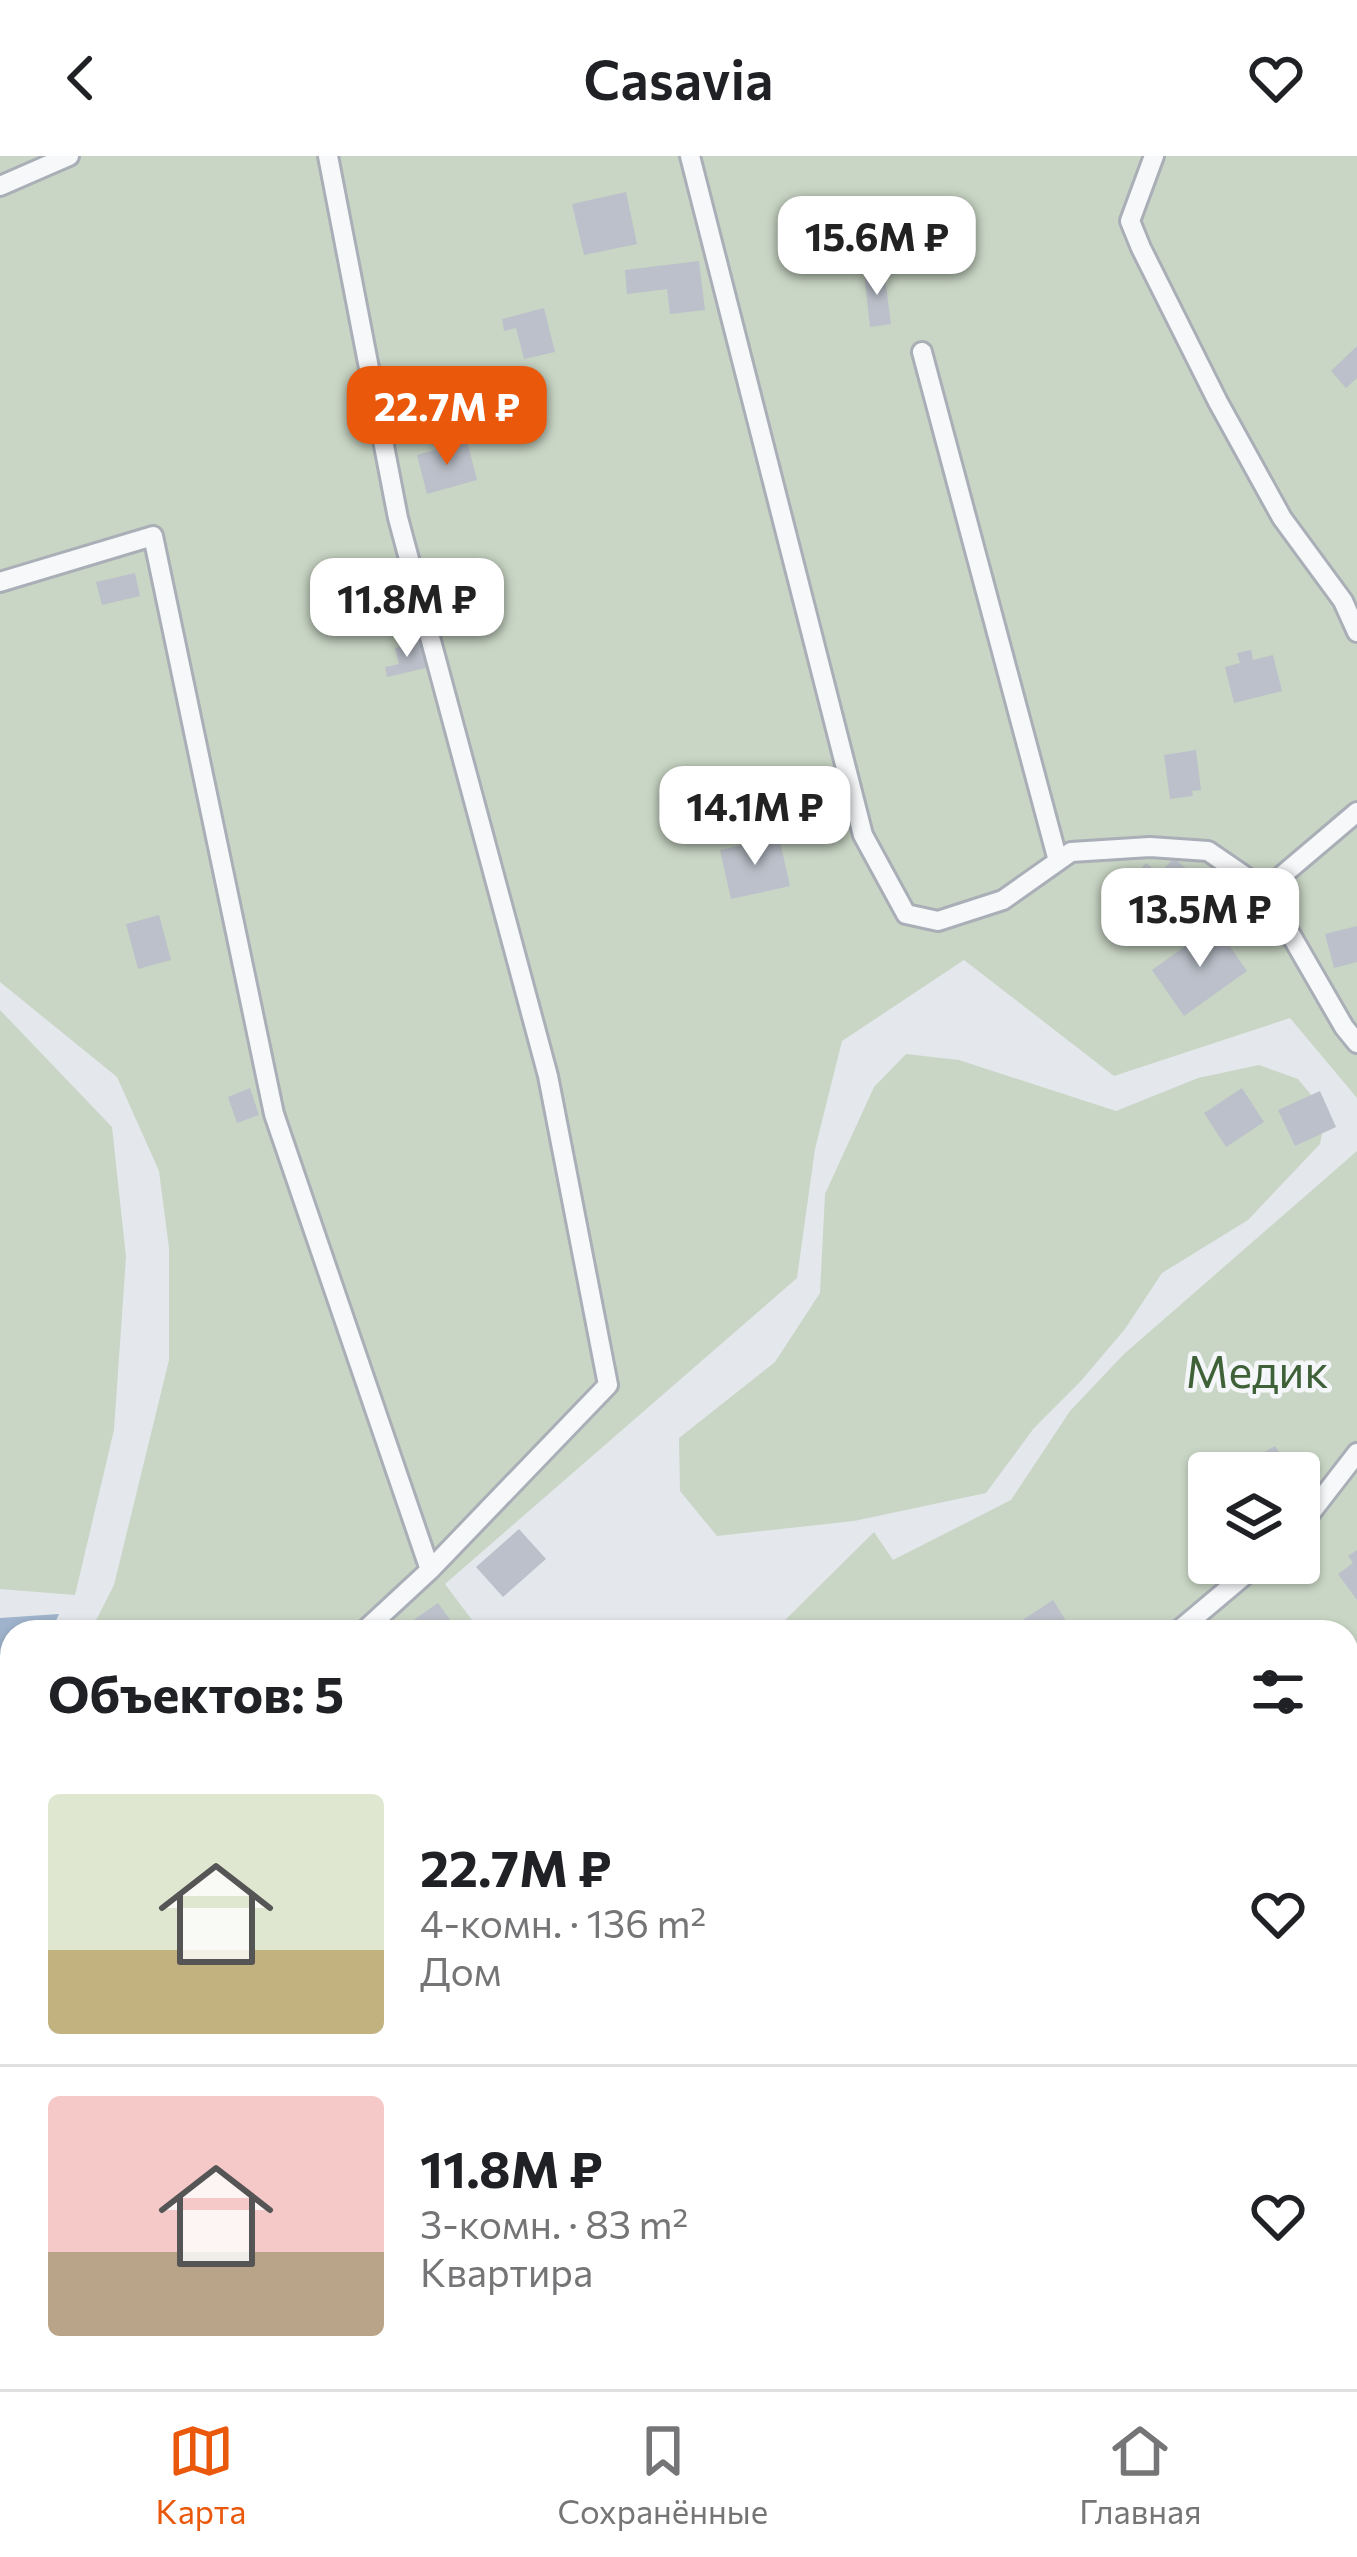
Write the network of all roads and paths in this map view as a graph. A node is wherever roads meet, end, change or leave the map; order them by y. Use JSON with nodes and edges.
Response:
{"nodes":[{"id":1,"x":69,"y":156,"type":"edge"},
{"id":2,"x":328,"y":156,"type":"edge"},
{"id":3,"x":690,"y":156,"type":"edge"},
{"id":4,"x":1154,"y":156,"type":"edge"},
{"id":5,"x":0,"y":186,"type":"edge"},
{"id":6,"x":922,"y":352,"type":"dead end"},
{"id":7,"x":0,"y":583,"type":"edge"},
{"id":8,"x":1357,"y":632,"type":"edge"},
{"id":9,"x":1356,"y":811,"type":"edge"},
{"id":10,"x":1058,"y":861,"type":"junction"},
{"id":11,"x":1265,"y":890,"type":"junction"},
{"id":12,"x":1357,"y":1042,"type":"edge"},
{"id":13,"x":1357,"y":1453,"type":"edge"},
{"id":14,"x":1320,"y":1501,"type":"edge"},
{"id":15,"x":430,"y":1570,"type":"junction"},
{"id":16,"x":1234,"y":1584,"type":"edge"},
{"id":17,"x":376,"y":1620,"type":"edge"},
{"id":18,"x":1191,"y":1620,"type":"edge"}],
"edges":[{"from":1,"to":5,"type":"lane"},
{"from":2,"to":15,"type":"lane"},
{"from":3,"to":10,"type":"lane"},
{"from":4,"to":8,"type":"lane"},
{"from":6,"to":10,"type":"lane"},
{"from":7,"to":15,"type":"lane"},
{"from":9,"to":11,"type":"lane"},
{"from":10,"to":11,"type":"lane"},
{"from":11,"to":12,"type":"lane"},
{"from":13,"to":14,"type":"lane"},
{"from":15,"to":17,"type":"lane"},
{"from":16,"to":18,"type":"lane"}]}
